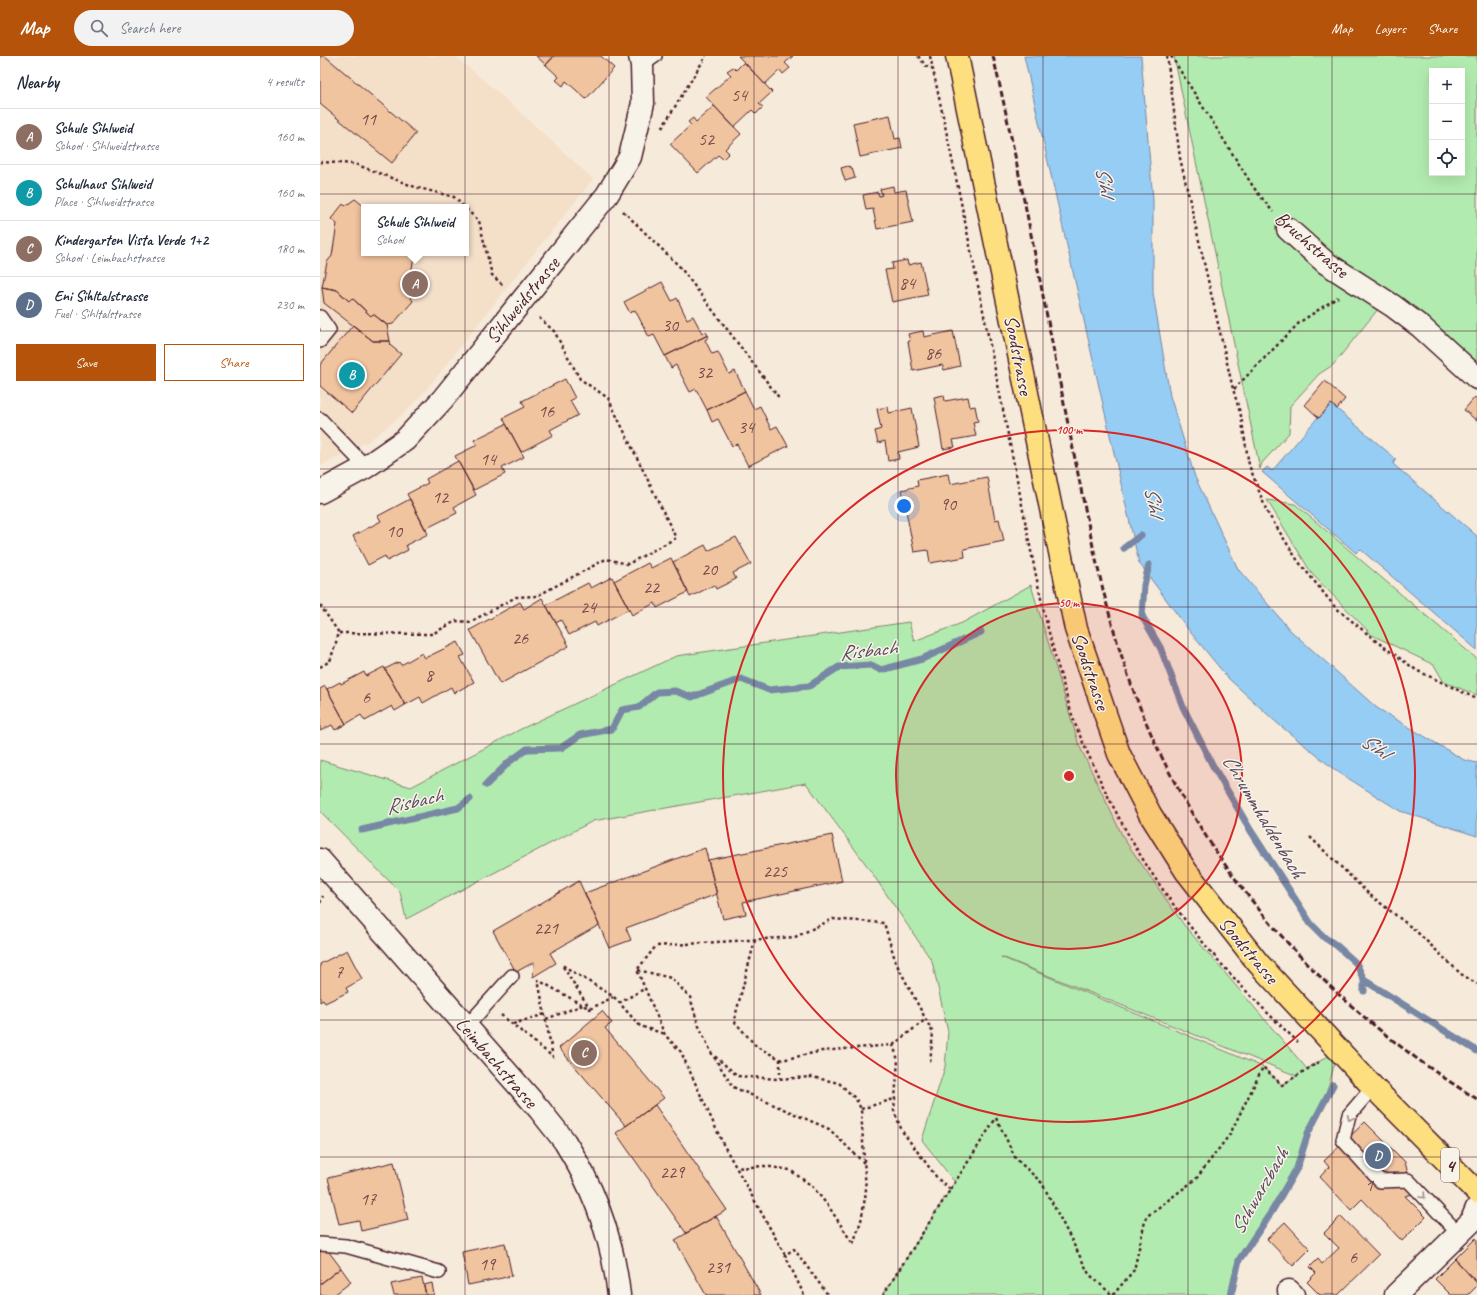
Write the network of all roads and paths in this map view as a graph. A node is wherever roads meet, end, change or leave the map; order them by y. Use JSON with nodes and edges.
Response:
{"nodes":[{"id":1,"x":706,"y":56,"type":"edge"},
{"id":2,"x":918,"y":56,"type":"edge"},
{"id":3,"x":957,"y":56,"type":"edge"},
{"id":4,"x":1167,"y":56,"type":"edge"},
{"id":5,"x":1171,"y":56,"type":"edge"},
{"id":6,"x":646,"y":59,"type":"edge"},
{"id":7,"x":932,"y":68,"type":"dead end"},
{"id":8,"x":659,"y":134,"type":"dead end"},
{"id":9,"x":320,"y":162,"type":"edge"},
{"id":10,"x":607,"y":195,"type":"junction"},
{"id":11,"x":461,"y":204,"type":"edge"},
{"id":12,"x":469,"y":212,"type":"edge"},
{"id":13,"x":1288,"y":229,"type":"joint"},
{"id":14,"x":1361,"y":285,"type":"junction"},
{"id":15,"x":521,"y":302,"type":"junction"},
{"id":16,"x":320,"y":317,"type":"edge"},
{"id":17,"x":320,"y":341,"type":"edge"},
{"id":18,"x":1477,"y":378,"type":"edge"},
{"id":19,"x":1233,"y":389,"type":"junction"},
{"id":20,"x":780,"y":399,"type":"dead end"},
{"id":21,"x":320,"y":419,"type":"edge"},
{"id":22,"x":366,"y":468,"type":"junction"},
{"id":23,"x":320,"y":492,"type":"edge"},
{"id":24,"x":320,"y":605,"type":"edge"},
{"id":25,"x":339,"y":633,"type":"junction"},
{"id":26,"x":320,"y":667,"type":"edge"},
{"id":27,"x":1477,"y":699,"type":"edge"},
{"id":28,"x":1310,"y":837,"type":"dead end"},
{"id":29,"x":320,"y":860,"type":"edge"},
{"id":30,"x":755,"y":940,"type":"junction"},
{"id":31,"x":637,"y":970,"type":"junction"},
{"id":32,"x":512,"y":976,"type":"dead end"},
{"id":33,"x":1477,"y":984,"type":"edge"},
{"id":34,"x":644,"y":989,"type":"junction"},
{"id":35,"x":614,"y":997,"type":"junction"},
{"id":36,"x":619,"y":1003,"type":"junction"},
{"id":37,"x":487,"y":1004,"type":"junction"},
{"id":38,"x":583,"y":1005,"type":"junction"},
{"id":39,"x":590,"y":1009,"type":"junction"},
{"id":40,"x":545,"y":1014,"type":"junction"},
{"id":41,"x":546,"y":1019,"type":"junction"},
{"id":42,"x":926,"y":1020,"type":"junction"},
{"id":43,"x":512,"y":1024,"type":"junction"},
{"id":44,"x":466,"y":1027,"type":"junction"},
{"id":45,"x":665,"y":1035,"type":"junction"},
{"id":46,"x":893,"y":1045,"type":"junction"},
{"id":47,"x":712,"y":1054,"type":"junction"},
{"id":48,"x":780,"y":1059,"type":"junction"},
{"id":49,"x":1319,"y":1062,"type":"dead end"},
{"id":50,"x":930,"y":1063,"type":"dead end"},
{"id":51,"x":780,"y":1078,"type":"junction"},
{"id":52,"x":1373,"y":1087,"type":"junction"},
{"id":53,"x":894,"y":1099,"type":"junction"},
{"id":54,"x":861,"y":1109,"type":"junction"},
{"id":55,"x":864,"y":1163,"type":"junction"},
{"id":56,"x":737,"y":1168,"type":"junction"},
{"id":57,"x":950,"y":1189,"type":"junction"},
{"id":58,"x":1477,"y":1192,"type":"edge"},
{"id":59,"x":1477,"y":1208,"type":"edge"},
{"id":60,"x":1459,"y":1234,"type":"junction"},
{"id":61,"x":320,"y":1244,"type":"edge"},
{"id":62,"x":785,"y":1255,"type":"junction"},
{"id":63,"x":439,"y":1272,"type":"dead end"},
{"id":64,"x":618,"y":1295,"type":"edge"},
{"id":65,"x":804,"y":1295,"type":"edge"},
{"id":66,"x":828,"y":1295,"type":"edge"},
{"id":67,"x":883,"y":1295,"type":"edge"},
{"id":68,"x":1113,"y":1295,"type":"edge"},
{"id":69,"x":1396,"y":1295,"type":"edge"}],
"edges":[{"from":1,"to":8,"type":"path"},
{"from":2,"to":7,"type":"path"},
{"from":3,"to":52,"type":"main road","name":"Soodstrasse","number":"4"},
{"from":4,"to":19,"type":"path"},
{"from":5,"to":13,"type":"path","name":"Bruchstrasse"},
{"from":6,"to":10,"type":"street","name":"Sihlweidstrasse"},
{"from":9,"to":11,"type":"path"},
{"from":10,"to":15,"type":"street","name":"Sihlweidstrasse"},
{"from":10,"to":20,"type":"path"},
{"from":12,"to":15,"type":"path"},
{"from":13,"to":14,"type":"street","name":"Bruchstrasse"},
{"from":14,"to":18,"type":"street","name":"Bruchstrasse"},
{"from":14,"to":19,"type":"path"},
{"from":15,"to":22,"type":"street","name":"Sihlweidstrasse"},
{"from":15,"to":25,"type":"path"},
{"from":16,"to":17,"type":"lane"},
{"from":19,"to":27,"type":"path"},
{"from":21,"to":22,"type":"lane"},
{"from":22,"to":23,"type":"street","name":"Sihlweidstrasse"},
{"from":24,"to":25,"type":"path"},
{"from":25,"to":26,"type":"path"},
{"from":28,"to":33,"type":"path"},
{"from":29,"to":44,"type":"street","name":"Leimbachstrasse"},
{"from":30,"to":31,"type":"path"},
{"from":30,"to":42,"type":"path"},
{"from":30,"to":48,"type":"path"},
{"from":31,"to":34,"type":"path"},
{"from":31,"to":47,"type":"path"},
{"from":32,"to":37,"type":"lane"},
{"from":34,"to":36,"type":"path"},
{"from":34,"to":45,"type":"path"},
{"from":35,"to":36,"type":"path"},
{"from":35,"to":39,"type":"path"},
{"from":35,"to":39,"type":"path"},
{"from":36,"to":45,"type":"path"},
{"from":37,"to":43,"type":"path"},
{"from":37,"to":44,"type":"lane"},
{"from":38,"to":39,"type":"path"},
{"from":38,"to":40,"type":"path"},
{"from":38,"to":41,"type":"path"},
{"from":40,"to":41,"type":"path"},
{"from":40,"to":43,"type":"path"},
{"from":41,"to":43,"type":"path"},
{"from":42,"to":46,"type":"path"},
{"from":42,"to":50,"type":"path"},
{"from":44,"to":64,"type":"street","name":"Leimbachstrasse"},
{"from":45,"to":56,"type":"path"},
{"from":46,"to":48,"type":"path"},
{"from":46,"to":53,"type":"path"},
{"from":47,"to":51,"type":"path"},
{"from":47,"to":55,"type":"path"},
{"from":48,"to":51,"type":"path"},
{"from":49,"to":68,"type":"path"},
{"from":51,"to":54,"type":"path"},
{"from":52,"to":58,"type":"main road","number":"4"},
{"from":52,"to":60,"type":"lane","one_way":true},
{"from":53,"to":54,"type":"path"},
{"from":53,"to":57,"type":"path"},
{"from":54,"to":55,"type":"path"},
{"from":55,"to":56,"type":"path"},
{"from":56,"to":62,"type":"path"},
{"from":57,"to":67,"type":"path"},
{"from":57,"to":68,"type":"path"},
{"from":59,"to":60,"type":"street"},
{"from":60,"to":69,"type":"street"},
{"from":61,"to":63,"type":"lane"},
{"from":62,"to":65,"type":"path"},
{"from":62,"to":66,"type":"path"}]}
